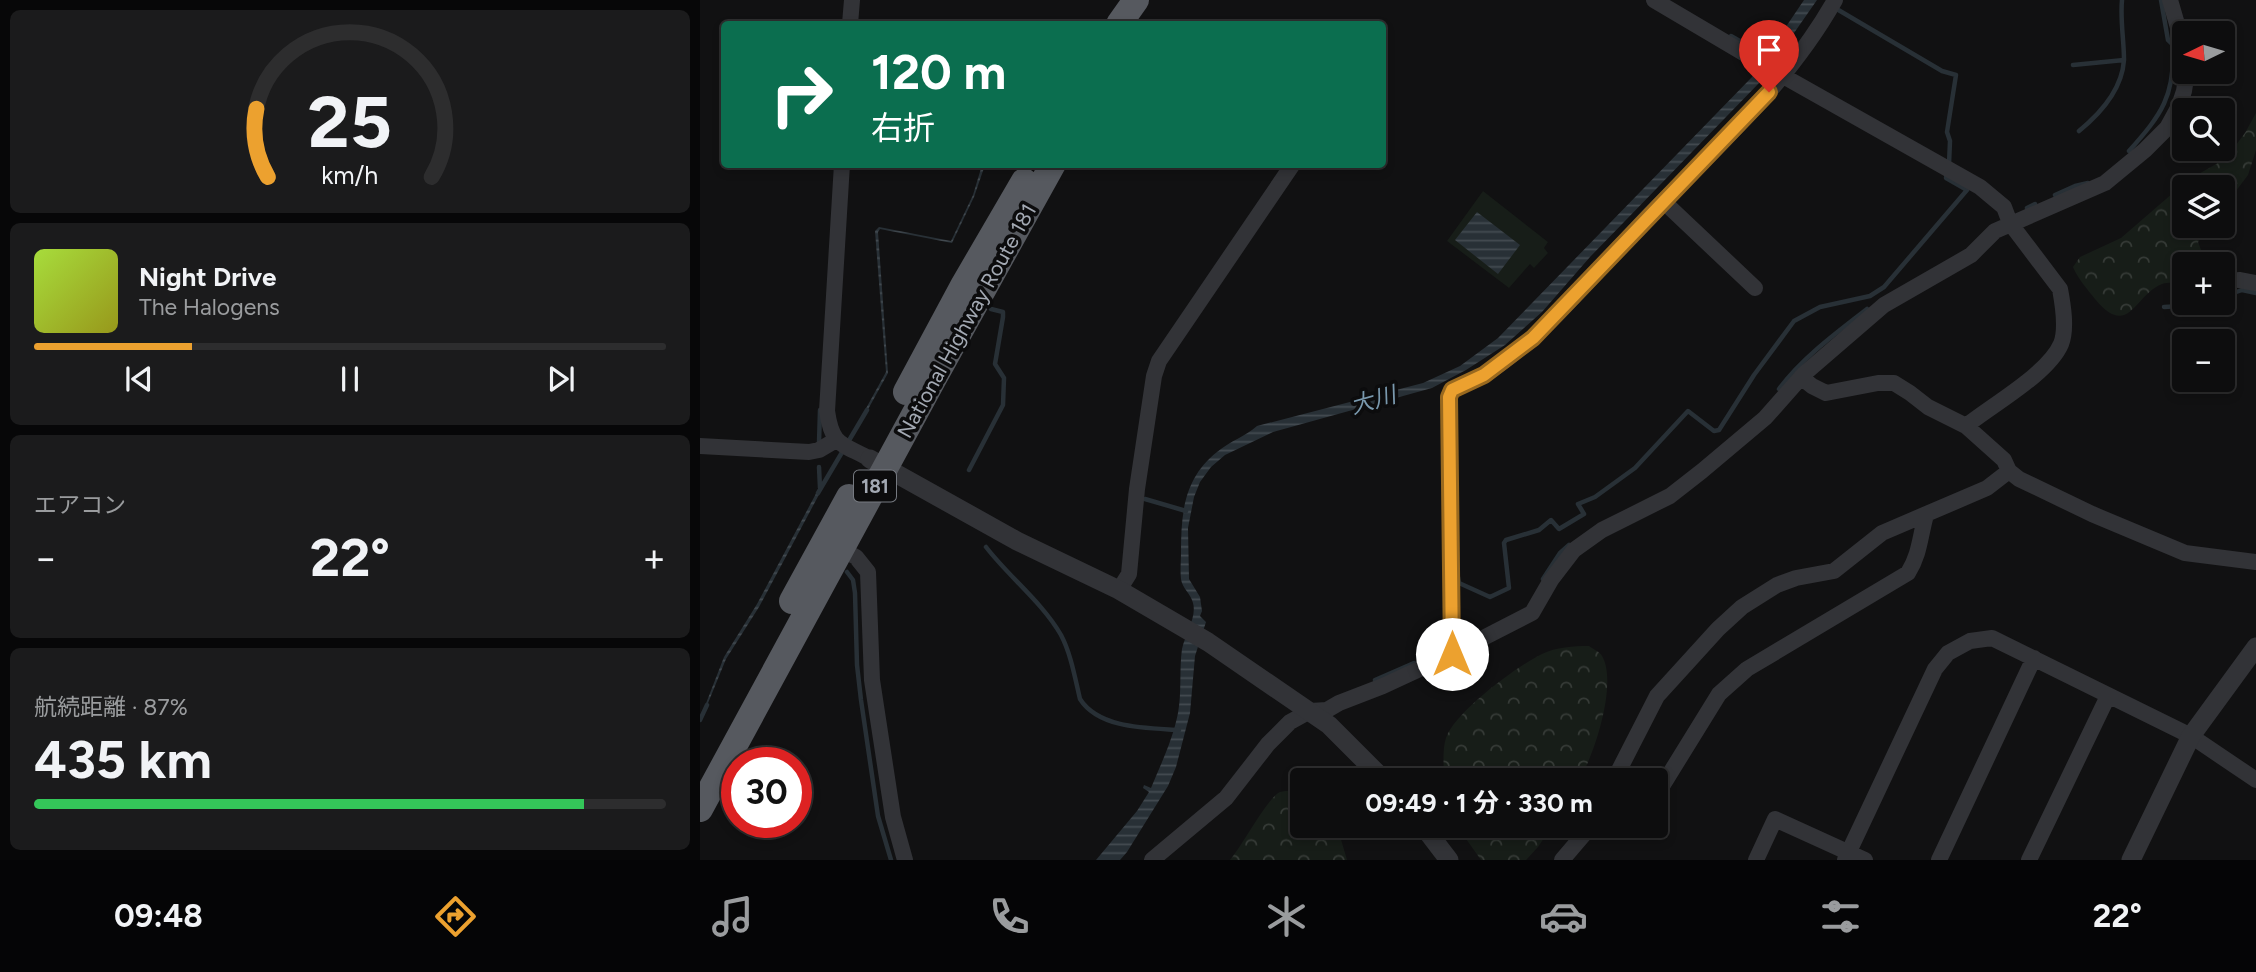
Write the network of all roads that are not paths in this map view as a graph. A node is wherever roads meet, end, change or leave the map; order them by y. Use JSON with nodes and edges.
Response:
{"nodes":[{"id":1,"x":852,"y":0,"type":"edge"},
{"id":2,"x":1654,"y":0,"type":"edge"},
{"id":3,"x":1835,"y":0,"type":"edge"},
{"id":4,"x":2170,"y":0,"type":"edge"},
{"id":5,"x":850,"y":21,"type":"edge"},
{"id":6,"x":2176,"y":21,"type":"edge"},
{"id":7,"x":1776,"y":72,"type":"junction"},
{"id":8,"x":2185,"y":84,"type":"edge"},
{"id":9,"x":842,"y":168,"type":"edge"},
{"id":10,"x":1032,"y":168,"type":"edge"},
{"id":11,"x":1052,"y":168,"type":"edge"},
{"id":12,"x":1290,"y":168,"type":"edge"},
{"id":13,"x":1663,"y":201,"type":"junction"},
{"id":14,"x":2010,"y":223,"type":"junction"},
{"id":15,"x":2239,"y":280,"type":"dead end"},
{"id":16,"x":2256,"y":283,"type":"edge"},
{"id":17,"x":1755,"y":288,"type":"dead end"},
{"id":18,"x":1801,"y":377,"type":"junction"},
{"id":19,"x":1966,"y":426,"type":"junction"},
{"id":20,"x":836,"y":440,"type":"junction"},
{"id":21,"x":700,"y":446,"type":"edge"},
{"id":22,"x":878,"y":463,"type":"junction"},
{"id":23,"x":2009,"y":471,"type":"junction"},
{"id":24,"x":1926,"y":514,"type":"junction"},
{"id":25,"x":841,"y":549,"type":"junction"},
{"id":26,"x":2256,"y":562,"type":"edge"},
{"id":27,"x":1119,"y":590,"type":"junction"},
{"id":28,"x":2256,"y":647,"type":"edge"},
{"id":29,"x":1452,"y":654,"type":"junction"},
{"id":30,"x":2034,"y":658,"type":"junction"},
{"id":31,"x":2108,"y":696,"type":"junction"},
{"id":32,"x":1310,"y":711,"type":"junction"},
{"id":33,"x":2191,"y":736,"type":"junction"},
{"id":34,"x":1372,"y":768,"type":"edge"},
{"id":35,"x":1621,"y":768,"type":"edge"},
{"id":36,"x":700,"y":772,"type":"edge"},
{"id":37,"x":1668,"y":777,"type":"edge"},
{"id":38,"x":2256,"y":780,"type":"edge"},
{"id":39,"x":700,"y":809,"type":"edge"},
{"id":40,"x":1432,"y":838,"type":"edge"},
{"id":41,"x":1581,"y":838,"type":"edge"},
{"id":42,"x":1847,"y":856,"type":"edge"},
{"id":43,"x":905,"y":860,"type":"edge"},
{"id":44,"x":1152,"y":860,"type":"edge"},
{"id":45,"x":1449,"y":860,"type":"edge"},
{"id":46,"x":1562,"y":860,"type":"edge"},
{"id":47,"x":1756,"y":860,"type":"edge"},
{"id":48,"x":1865,"y":860,"type":"edge"},
{"id":49,"x":1939,"y":860,"type":"edge"},
{"id":50,"x":2029,"y":860,"type":"edge"},
{"id":51,"x":2131,"y":860,"type":"edge"}],
"edges":[{"from":1,"to":5,"type":"street"},
{"from":2,"to":7,"type":"street"},
{"from":3,"to":7,"type":"street"},
{"from":4,"to":6,"type":"street"},
{"from":7,"to":13,"type":"street"},
{"from":7,"to":14,"type":"street"},
{"from":8,"to":14,"type":"street"},
{"from":9,"to":20,"type":"street"},
{"from":10,"to":22,"type":"highway","name":"National Highway Route 181","number":"181"},
{"from":11,"to":22,"type":"highway","name":"National Highway Route 181","number":"181"},
{"from":12,"to":27,"type":"street"},
{"from":13,"to":17,"type":"street"},
{"from":13,"to":29,"type":"street"},
{"from":14,"to":18,"type":"street"},
{"from":14,"to":19,"type":"street"},
{"from":15,"to":16,"type":"street"},
{"from":18,"to":19,"type":"street"},
{"from":18,"to":29,"type":"street"},
{"from":19,"to":23,"type":"street"},
{"from":20,"to":21,"type":"street"},
{"from":20,"to":22,"type":"street"},
{"from":22,"to":25,"type":"highway","name":"National Highway Route 181","number":"181"},
{"from":22,"to":27,"type":"street"},
{"from":22,"to":36,"type":"highway","name":"National Highway Route 181","number":"181"},
{"from":23,"to":24,"type":"street"},
{"from":23,"to":26,"type":"street"},
{"from":24,"to":35,"type":"street"},
{"from":24,"to":37,"type":"street"},
{"from":25,"to":39,"type":"highway","name":"National Highway Route 181","number":"181"},
{"from":25,"to":43,"type":"street"},
{"from":27,"to":32,"type":"street"},
{"from":28,"to":33,"type":"street"},
{"from":29,"to":32,"type":"street"},
{"from":30,"to":31,"type":"street"},
{"from":30,"to":42,"type":"street"},
{"from":30,"to":49,"type":"street"},
{"from":31,"to":33,"type":"street"},
{"from":31,"to":50,"type":"street"},
{"from":32,"to":34,"type":"street"},
{"from":32,"to":44,"type":"street"},
{"from":33,"to":38,"type":"street"},
{"from":33,"to":51,"type":"street"},
{"from":40,"to":45,"type":"street"},
{"from":41,"to":46,"type":"street"},
{"from":42,"to":47,"type":"street"},
{"from":42,"to":48,"type":"street"}]}
